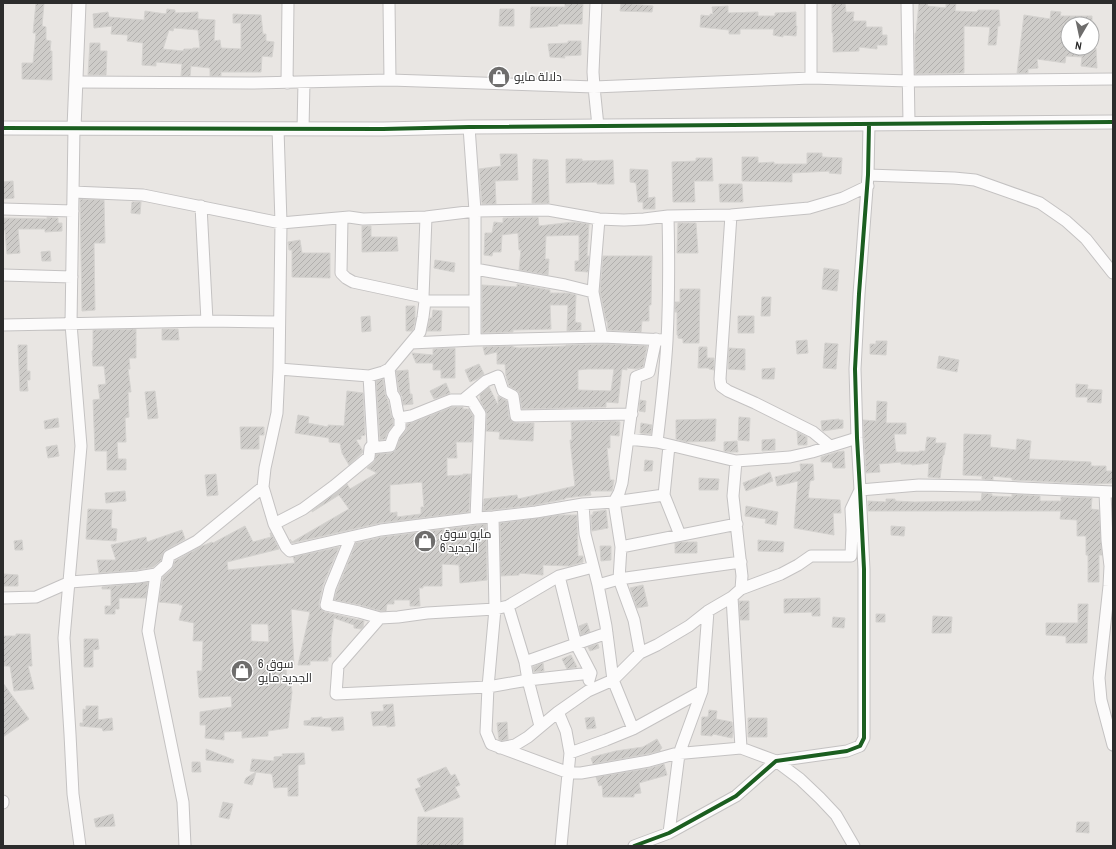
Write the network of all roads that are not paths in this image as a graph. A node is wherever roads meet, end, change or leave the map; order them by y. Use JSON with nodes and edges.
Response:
{"nodes":[{"id":1,"x":79,"y":3,"type":"edge"},
{"id":2,"x":288,"y":3,"type":"edge"},
{"id":3,"x":389,"y":3,"type":"edge"},
{"id":4,"x":596,"y":3,"type":"edge"},
{"id":5,"x":811,"y":3,"type":"edge"},
{"id":6,"x":907,"y":3,"type":"edge"},
{"id":7,"x":811,"y":78,"type":"junction"},
{"id":8,"x":1113,"y":79,"type":"edge"},
{"id":9,"x":390,"y":80,"type":"junction"},
{"id":10,"x":909,"y":81,"type":"junction"},
{"id":11,"x":76,"y":82,"type":"junction"},
{"id":12,"x":304,"y":82,"type":"junction"},
{"id":13,"x":287,"y":83,"type":"junction"},
{"id":14,"x":594,"y":87,"type":"junction"},
{"id":15,"x":1113,"y":122,"type":"edge"},
{"id":16,"x":909,"y":123,"type":"junction"},
{"id":17,"x":869,"y":124,"type":"junction"},
{"id":18,"x":598,"y":126,"type":"junction"},
{"id":19,"x":468,"y":127,"type":"junction"},
{"id":20,"x":3,"y":128,"type":"edge"},
{"id":21,"x":74,"y":128,"type":"junction"},
{"id":22,"x":278,"y":129,"type":"junction"},
{"id":23,"x":303,"y":129,"type":"junction"},
{"id":24,"x":868,"y":181,"type":"junction"},
{"id":25,"x":73,"y":192,"type":"junction"},
{"id":26,"x":202,"y":206,"type":"junction"},
{"id":27,"x":3,"y":209,"type":"edge"},
{"id":28,"x":73,"y":211,"type":"junction"},
{"id":29,"x":475,"y":211,"type":"junction"},
{"id":30,"x":732,"y":215,"type":"junction"},
{"id":31,"x":668,"y":216,"type":"junction"},
{"id":32,"x":426,"y":217,"type":"junction"},
{"id":33,"x":342,"y":218,"type":"junction"},
{"id":34,"x":599,"y":218,"type":"junction"},
{"id":35,"x":281,"y":223,"type":"junction"},
{"id":36,"x":476,"y":269,"type":"junction"},
{"id":37,"x":1113,"y":273,"type":"edge"},
{"id":38,"x":3,"y":275,"type":"edge"},
{"id":39,"x":72,"y":278,"type":"junction"},
{"id":40,"x":593,"y":292,"type":"junction"},
{"id":41,"x":424,"y":299,"type":"junction"},
{"id":42,"x":475,"y":301,"type":"junction"},
{"id":43,"x":207,"y":321,"type":"junction"},
{"id":44,"x":279,"y":322,"type":"junction"},
{"id":45,"x":71,"y":324,"type":"junction"},
{"id":46,"x":3,"y":325,"type":"edge"},
{"id":47,"x":602,"y":337,"type":"junction"},
{"id":48,"x":661,"y":339,"type":"junction"},
{"id":49,"x":475,"y":340,"type":"junction"},
{"id":50,"x":411,"y":343,"type":"junction"},
{"id":51,"x":279,"y":369,"type":"junction"},
{"id":52,"x":389,"y":369,"type":"junction"},
{"id":53,"x":369,"y":376,"type":"junction"},
{"id":54,"x":462,"y":400,"type":"junction"},
{"id":55,"x":632,"y":414,"type":"junction"},
{"id":56,"x":400,"y":418,"type":"junction"},
{"id":57,"x":857,"y":438,"type":"junction"},
{"id":58,"x":628,"y":439,"type":"junction"},
{"id":59,"x":657,"y":442,"type":"junction"},
{"id":60,"x":669,"y":446,"type":"junction"},
{"id":61,"x":830,"y":446,"type":"junction"},
{"id":62,"x":370,"y":448,"type":"junction"},
{"id":63,"x":736,"y":461,"type":"junction"},
{"id":64,"x":263,"y":487,"type":"junction"},
{"id":65,"x":860,"y":490,"type":"junction"},
{"id":66,"x":1109,"y":492,"type":"edge"},
{"id":67,"x":664,"y":495,"type":"junction"},
{"id":68,"x":614,"y":502,"type":"junction"},
{"id":69,"x":583,"y":504,"type":"junction"},
{"id":70,"x":493,"y":517,"type":"junction"},
{"id":71,"x":476,"y":518,"type":"junction"},
{"id":72,"x":274,"y":524,"type":"junction"},
{"id":73,"x":736,"y":524,"type":"junction"},
{"id":74,"x":680,"y":535,"type":"junction"},
{"id":75,"x":351,"y":537,"type":"junction"},
{"id":76,"x":621,"y":547,"type":"junction"},
{"id":77,"x":740,"y":562,"type":"junction"},
{"id":78,"x":593,"y":567,"type":"junction"},
{"id":79,"x":156,"y":574,"type":"junction"},
{"id":80,"x":559,"y":576,"type":"junction"},
{"id":81,"x":619,"y":578,"type":"junction"},
{"id":82,"x":70,"y":582,"type":"junction"},
{"id":83,"x":598,"y":585,"type":"junction"},
{"id":84,"x":1111,"y":586,"type":"edge"},
{"id":85,"x":741,"y":589,"type":"junction"},
{"id":86,"x":732,"y":597,"type":"junction"},
{"id":87,"x":3,"y":598,"type":"edge"},
{"id":88,"x":508,"y":606,"type":"junction"},
{"id":89,"x":495,"y":609,"type":"junction"},
{"id":90,"x":708,"y":611,"type":"junction"},
{"id":91,"x":380,"y":618,"type":"junction"},
{"id":92,"x":607,"y":633,"type":"junction"},
{"id":93,"x":576,"y":644,"type":"junction"},
{"id":94,"x":640,"y":653,"type":"junction"},
{"id":95,"x":525,"y":662,"type":"junction"},
{"id":96,"x":591,"y":673,"type":"junction"},
{"id":97,"x":528,"y":680,"type":"junction"},
{"id":98,"x":613,"y":680,"type":"junction"},
{"id":99,"x":488,"y":687,"type":"junction"},
{"id":100,"x":588,"y":691,"type":"junction"},
{"id":101,"x":702,"y":691,"type":"junction"},
{"id":102,"x":558,"y":712,"type":"junction"},
{"id":103,"x":540,"y":726,"type":"junction"},
{"id":104,"x":633,"y":729,"type":"junction"},
{"id":105,"x":1113,"y":745,"type":"edge"},
{"id":106,"x":500,"y":748,"type":"junction"},
{"id":107,"x":741,"y":748,"type":"junction"},
{"id":108,"x":570,"y":754,"type":"junction"},
{"id":109,"x":680,"y":754,"type":"junction"},
{"id":110,"x":776,"y":761,"type":"junction"},
{"id":111,"x":569,"y":773,"type":"junction"},
{"id":112,"x":669,"y":833,"type":"junction"},
{"id":113,"x":80,"y":846,"type":"edge"},
{"id":114,"x":185,"y":846,"type":"edge"},
{"id":115,"x":561,"y":846,"type":"edge"},
{"id":116,"x":634,"y":846,"type":"edge"},
{"id":117,"x":854,"y":846,"type":"edge"}],
"edges":[{"from":1,"to":11,"type":"street"},
{"from":2,"to":13,"type":"street"},
{"from":3,"to":9,"type":"street"},
{"from":4,"to":14,"type":"street"},
{"from":5,"to":7,"type":"street"},
{"from":6,"to":10,"type":"street"},
{"from":7,"to":10,"type":"street"},
{"from":7,"to":14,"type":"street"},
{"from":8,"to":10,"type":"street"},
{"from":9,"to":12,"type":"street"},
{"from":9,"to":14,"type":"street"},
{"from":10,"to":16,"type":"street"},
{"from":11,"to":13,"type":"street"},
{"from":11,"to":21,"type":"street"},
{"from":12,"to":13,"type":"street"},
{"from":12,"to":23,"type":"street"},
{"from":14,"to":18,"type":"street"},
{"from":15,"to":16,"type":"street"},
{"from":16,"to":17,"type":"street"},
{"from":17,"to":18,"type":"street"},
{"from":17,"to":24,"type":"street"},
{"from":18,"to":19,"type":"street"},
{"from":19,"to":23,"type":"street"},
{"from":19,"to":29,"type":"street"},
{"from":20,"to":21,"type":"street"},
{"from":21,"to":22,"type":"street"},
{"from":21,"to":25,"type":"street"},
{"from":22,"to":23,"type":"street"},
{"from":22,"to":35,"type":"street"},
{"from":24,"to":30,"type":"street"},
{"from":24,"to":37,"type":"street"},
{"from":24,"to":57,"type":"street"},
{"from":25,"to":26,"type":"street"},
{"from":25,"to":28,"type":"street"},
{"from":26,"to":35,"type":"street"},
{"from":26,"to":43,"type":"street"},
{"from":27,"to":28,"type":"street"},
{"from":28,"to":39,"type":"street"},
{"from":29,"to":32,"type":"street"},
{"from":29,"to":34,"type":"street"},
{"from":29,"to":36,"type":"street"},
{"from":30,"to":31,"type":"street"},
{"from":30,"to":61,"type":"street"},
{"from":31,"to":34,"type":"street"},
{"from":31,"to":48,"type":"street"},
{"from":32,"to":33,"type":"street"},
{"from":32,"to":41,"type":"street"},
{"from":33,"to":35,"type":"street"},
{"from":33,"to":41,"type":"street"},
{"from":34,"to":40,"type":"street"},
{"from":35,"to":44,"type":"street"},
{"from":36,"to":40,"type":"street"},
{"from":36,"to":42,"type":"street"},
{"from":38,"to":39,"type":"street"},
{"from":39,"to":45,"type":"street"},
{"from":40,"to":47,"type":"street"},
{"from":41,"to":42,"type":"street"},
{"from":41,"to":50,"type":"street"},
{"from":42,"to":49,"type":"street"},
{"from":43,"to":44,"type":"street"},
{"from":43,"to":45,"type":"street"},
{"from":44,"to":51,"type":"street"},
{"from":45,"to":46,"type":"street"},
{"from":45,"to":82,"type":"street"},
{"from":47,"to":48,"type":"street"},
{"from":47,"to":49,"type":"street"},
{"from":48,"to":55,"type":"street"},
{"from":48,"to":59,"type":"street"},
{"from":49,"to":50,"type":"street"},
{"from":50,"to":52,"type":"street"},
{"from":51,"to":53,"type":"street"},
{"from":51,"to":64,"type":"street"},
{"from":52,"to":53,"type":"street"},
{"from":52,"to":56,"type":"street"},
{"from":53,"to":62,"type":"street"},
{"from":54,"to":55,"type":"street"},
{"from":54,"to":56,"type":"street"},
{"from":54,"to":71,"type":"street"},
{"from":55,"to":58,"type":"street"},
{"from":56,"to":62,"type":"street"},
{"from":57,"to":61,"type":"street"},
{"from":57,"to":65,"type":"street"},
{"from":58,"to":59,"type":"street"},
{"from":58,"to":68,"type":"street"},
{"from":59,"to":60,"type":"street"},
{"from":60,"to":63,"type":"street"},
{"from":60,"to":67,"type":"street"},
{"from":61,"to":63,"type":"street"},
{"from":62,"to":72,"type":"street"},
{"from":63,"to":73,"type":"street"},
{"from":64,"to":72,"type":"street"},
{"from":64,"to":79,"type":"street"},
{"from":65,"to":66,"type":"street"},
{"from":65,"to":85,"type":"street"},
{"from":65,"to":110,"type":"street"},
{"from":66,"to":84,"type":"street"},
{"from":67,"to":68,"type":"street"},
{"from":67,"to":74,"type":"street"},
{"from":68,"to":69,"type":"street"},
{"from":68,"to":76,"type":"street"},
{"from":69,"to":70,"type":"street"},
{"from":69,"to":78,"type":"street"},
{"from":70,"to":71,"type":"street"},
{"from":70,"to":89,"type":"street"},
{"from":71,"to":75,"type":"street"},
{"from":72,"to":75,"type":"street"},
{"from":73,"to":74,"type":"street"},
{"from":73,"to":77,"type":"street"},
{"from":74,"to":76,"type":"street"},
{"from":75,"to":91,"type":"street"},
{"from":76,"to":81,"type":"street"},
{"from":77,"to":81,"type":"street"},
{"from":77,"to":85,"type":"street"},
{"from":78,"to":80,"type":"street"},
{"from":78,"to":83,"type":"street"},
{"from":79,"to":82,"type":"street"},
{"from":79,"to":114,"type":"street"},
{"from":80,"to":88,"type":"street"},
{"from":80,"to":93,"type":"street"},
{"from":81,"to":83,"type":"street"},
{"from":81,"to":94,"type":"street"},
{"from":82,"to":87,"type":"street"},
{"from":82,"to":113,"type":"street"},
{"from":83,"to":92,"type":"street"},
{"from":84,"to":105,"type":"street"},
{"from":85,"to":86,"type":"street"},
{"from":86,"to":90,"type":"street"},
{"from":86,"to":107,"type":"street"},
{"from":88,"to":89,"type":"street"},
{"from":88,"to":95,"type":"street"},
{"from":89,"to":91,"type":"street"},
{"from":89,"to":99,"type":"street"},
{"from":90,"to":94,"type":"street"},
{"from":90,"to":101,"type":"street"},
{"from":91,"to":99,"type":"street"},
{"from":92,"to":93,"type":"street"},
{"from":92,"to":98,"type":"street"},
{"from":93,"to":95,"type":"street"},
{"from":93,"to":96,"type":"street"},
{"from":94,"to":98,"type":"street"},
{"from":95,"to":97,"type":"street"},
{"from":96,"to":97,"type":"street"},
{"from":96,"to":100,"type":"street"},
{"from":97,"to":99,"type":"street"},
{"from":97,"to":103,"type":"street"},
{"from":98,"to":100,"type":"street"},
{"from":98,"to":104,"type":"street"},
{"from":99,"to":106,"type":"street"},
{"from":100,"to":102,"type":"street"},
{"from":101,"to":104,"type":"street"},
{"from":101,"to":109,"type":"street"},
{"from":102,"to":103,"type":"street"},
{"from":102,"to":108,"type":"street"},
{"from":103,"to":106,"type":"street"},
{"from":104,"to":108,"type":"street"},
{"from":106,"to":111,"type":"street"},
{"from":107,"to":109,"type":"street"},
{"from":107,"to":110,"type":"street"},
{"from":108,"to":111,"type":"street"},
{"from":109,"to":111,"type":"street"},
{"from":109,"to":112,"type":"street"},
{"from":110,"to":112,"type":"street"},
{"from":110,"to":117,"type":"street"},
{"from":111,"to":115,"type":"street"},
{"from":112,"to":116,"type":"street"}]}
